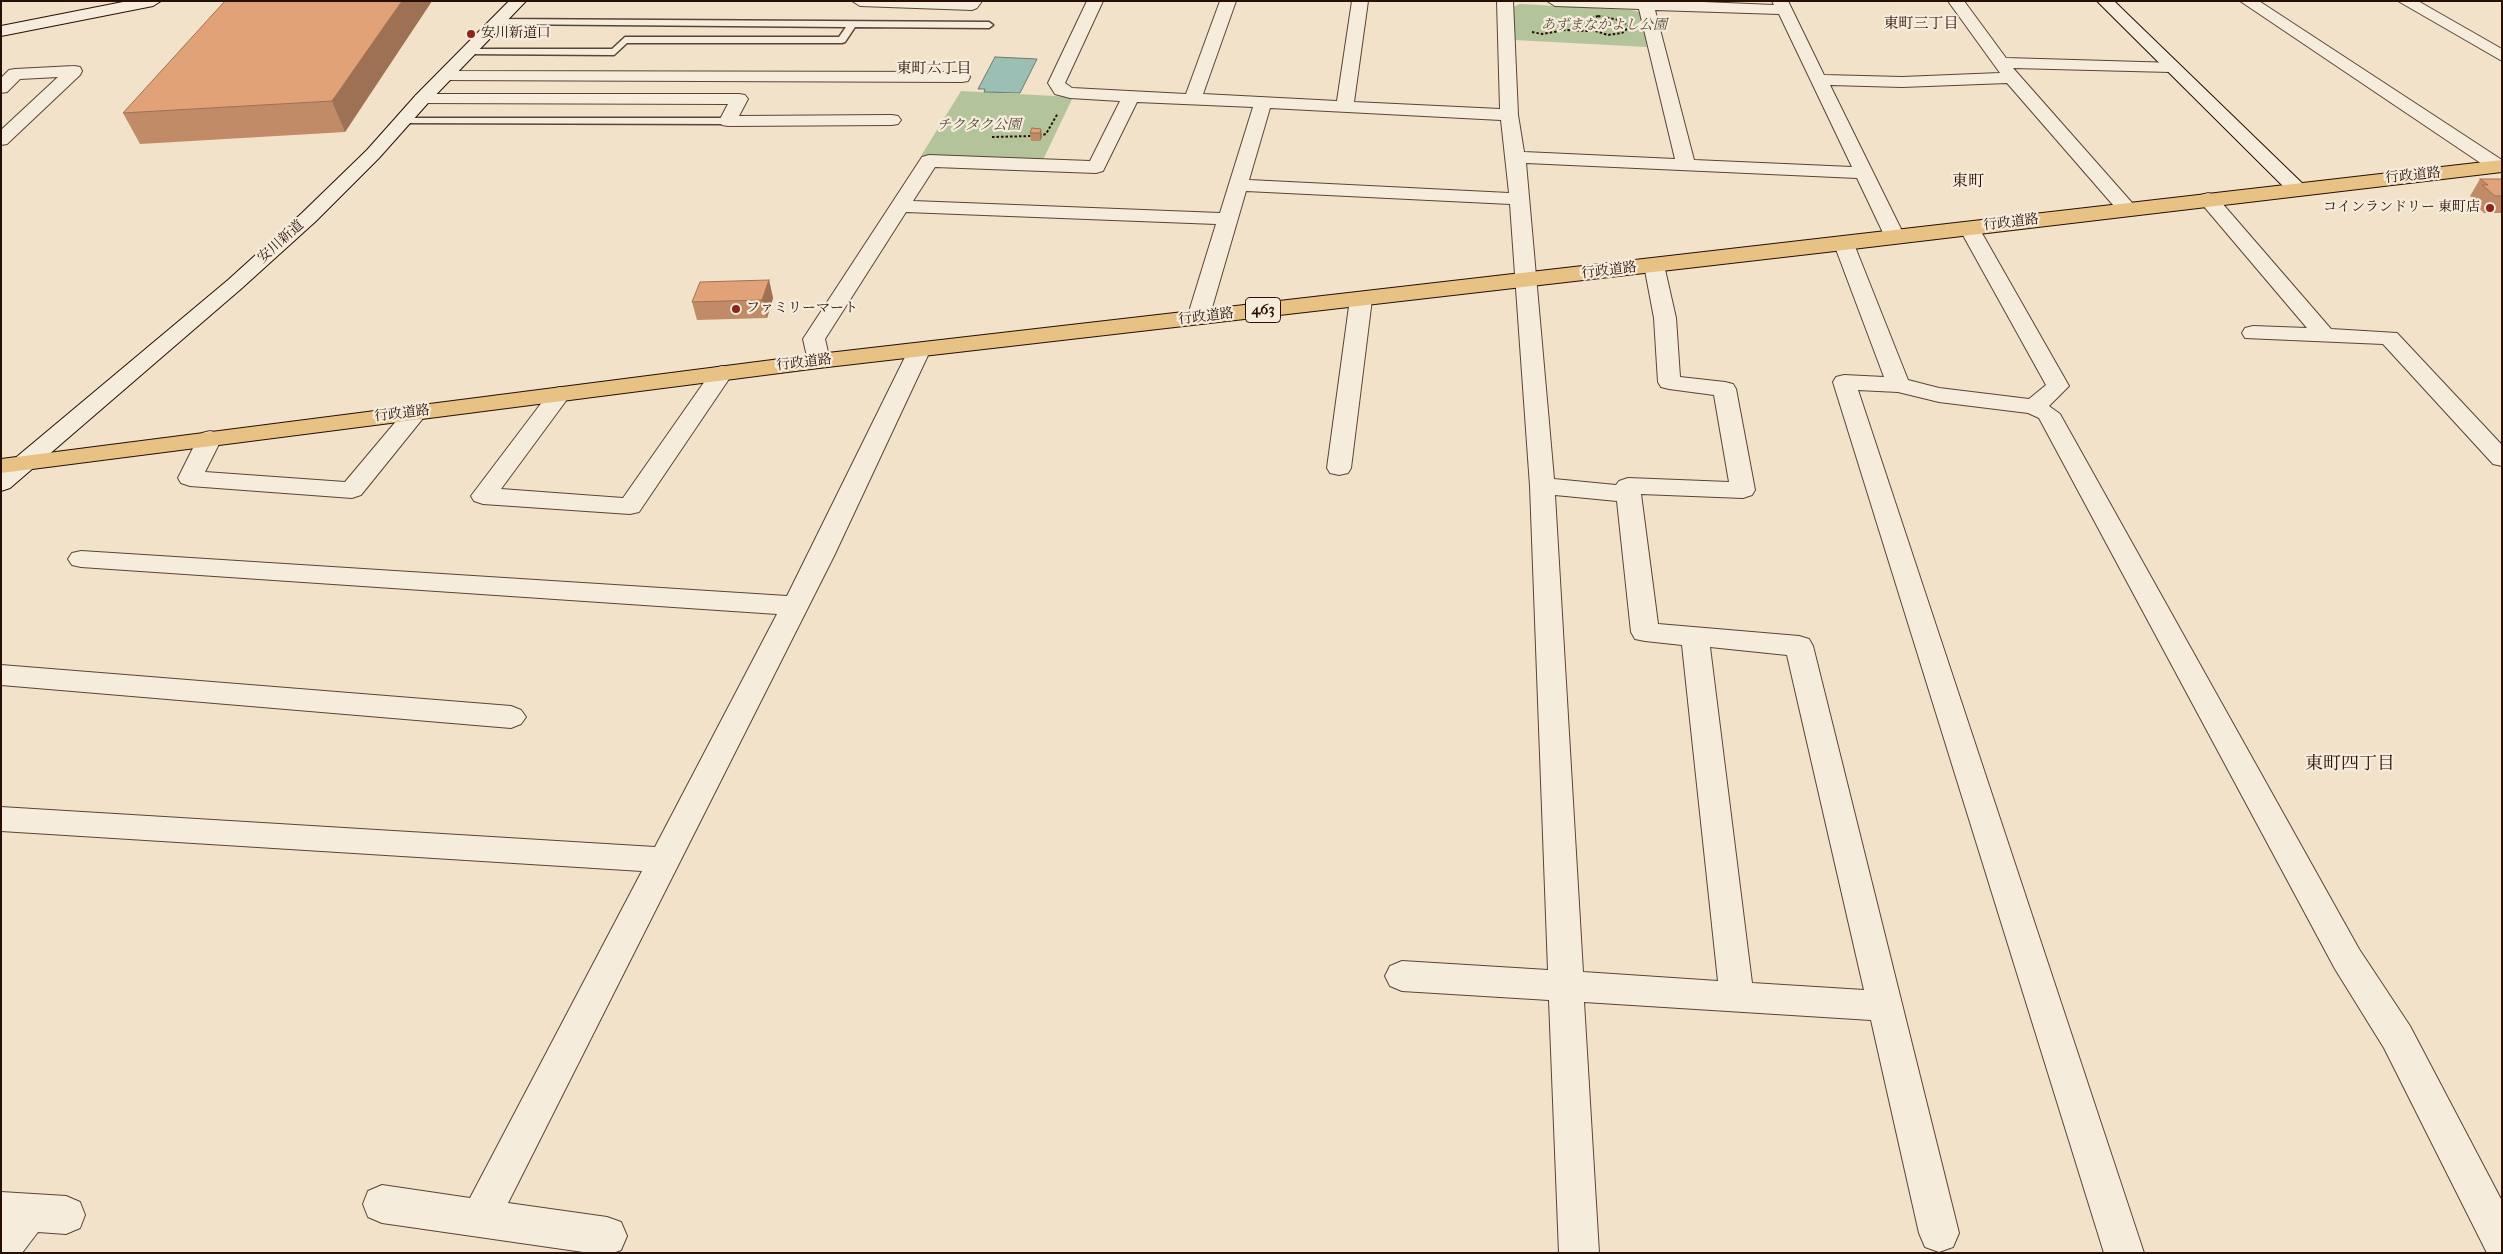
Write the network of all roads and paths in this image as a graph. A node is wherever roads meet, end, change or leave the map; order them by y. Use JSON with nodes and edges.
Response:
{"nodes":[{"id":1,"x":153,"y":1,"type":"edge"},
{"id":2,"x":518,"y":1,"type":"edge"},
{"id":3,"x":860,"y":1,"type":"edge"},
{"id":4,"x":974,"y":1,"type":"edge"},
{"id":5,"x":1095,"y":1,"type":"edge"},
{"id":6,"x":1228,"y":1,"type":"edge"},
{"id":7,"x":1360,"y":1,"type":"edge"},
{"id":8,"x":1504,"y":1,"type":"edge"},
{"id":9,"x":1556,"y":1,"type":"edge"},
{"id":10,"x":1956,"y":1,"type":"edge"},
{"id":11,"x":2105,"y":1,"type":"edge"},
{"id":12,"x":2248,"y":1,"type":"edge"},
{"id":13,"x":2406,"y":1,"type":"edge"},
{"id":14,"x":1601,"y":2,"type":"edge"},
{"id":15,"x":1646,"y":5,"type":"junction"},
{"id":16,"x":1782,"y":6,"type":"edge"},
{"id":17,"x":496,"y":22,"type":"junction"},
{"id":18,"x":852,"y":24,"type":"junction"},
{"id":19,"x":989,"y":25,"type":"dead end"},
{"id":20,"x":1506,"y":27,"type":"junction"},
{"id":21,"x":1,"y":31,"type":"edge"},
{"id":22,"x":1591,"y":32,"type":"dead end"},
{"id":23,"x":469,"y":52,"type":"junction"},
{"id":24,"x":2502,"y":56,"type":"edge"},
{"id":25,"x":2002,"y":63,"type":"junction"},
{"id":26,"x":2170,"y":67,"type":"junction"},
{"id":27,"x":446,"y":76,"type":"junction"},
{"id":28,"x":962,"y":78,"type":"dead end"},
{"id":29,"x":2012,"y":78,"type":"junction"},
{"id":30,"x":1818,"y":80,"type":"junction"},
{"id":31,"x":1,"y":88,"type":"edge"},
{"id":32,"x":1061,"y":90,"type":"junction"},
{"id":33,"x":1131,"y":96,"type":"junction"},
{"id":34,"x":422,"y":99,"type":"junction"},
{"id":35,"x":1193,"y":99,"type":"junction"},
{"id":36,"x":1263,"y":102,"type":"junction"},
{"id":37,"x":1345,"y":107,"type":"junction"},
{"id":38,"x":1509,"y":115,"type":"junction"},
{"id":39,"x":892,"y":120,"type":"dead end"},
{"id":40,"x":404,"y":121,"type":"junction"},
{"id":41,"x":728,"y":121,"type":"junction"},
{"id":42,"x":1,"y":140,"type":"edge"},
{"id":43,"x":1516,"y":157,"type":"junction"},
{"id":44,"x":978,"y":163,"type":"junction"},
{"id":45,"x":1686,"y":165,"type":"junction"},
{"id":46,"x":2500,"y":166,"type":"edge"},
{"id":47,"x":1864,"y":173,"type":"junction"},
{"id":48,"x":1238,"y":185,"type":"junction"},
{"id":49,"x":2297,"y":189,"type":"junction"},
{"id":50,"x":1519,"y":199,"type":"junction"},
{"id":51,"x":2208,"y":200,"type":"junction"},
{"id":52,"x":900,"y":206,"type":"junction"},
{"id":53,"x":2127,"y":210,"type":"junction"},
{"id":54,"x":1228,"y":219,"type":"junction"},
{"id":55,"x":1969,"y":228,"type":"junction"},
{"id":56,"x":1895,"y":238,"type":"junction"},
{"id":57,"x":1844,"y":244,"type":"junction"},
{"id":58,"x":1654,"y":265,"type":"junction"},
{"id":59,"x":1524,"y":280,"type":"junction"},
{"id":60,"x":1361,"y":299,"type":"junction"},
{"id":61,"x":1198,"y":318,"type":"junction"},
{"id":62,"x":2253,"y":333,"type":"dead end"},
{"id":63,"x":2325,"y":336,"type":"junction"},
{"id":64,"x":919,"y":351,"type":"junction"},
{"id":65,"x":820,"y":361,"type":"junction"},
{"id":66,"x":722,"y":373,"type":"junction"},
{"id":67,"x":1898,"y":385,"type":"junction"},
{"id":68,"x":560,"y":394,"type":"junction"},
{"id":69,"x":2034,"y":407,"type":"junction"},
{"id":70,"x":416,"y":412,"type":"junction"},
{"id":71,"x":210,"y":438,"type":"junction"},
{"id":72,"x":2502,"y":459,"type":"edge"},
{"id":73,"x":26,"y":463,"type":"junction"},
{"id":74,"x":1,"y":466,"type":"edge"},
{"id":75,"x":1339,"y":468,"type":"dead end"},
{"id":76,"x":1,"y":483,"type":"edge"},
{"id":77,"x":1542,"y":486,"type":"junction"},
{"id":78,"x":1629,"y":494,"type":"junction"},
{"id":79,"x":81,"y":559,"type":"dead end"},
{"id":80,"x":794,"y":606,"type":"junction"},
{"id":81,"x":1695,"y":636,"type":"junction"},
{"id":82,"x":1,"y":675,"type":"edge"},
{"id":83,"x":511,"y":717,"type":"dead end"},
{"id":84,"x":1,"y":819,"type":"edge"},
{"id":85,"x":664,"y":860,"type":"junction"},
{"id":86,"x":1402,"y":976,"type":"dead end"},
{"id":87,"x":1567,"y":988,"type":"junction"},
{"id":88,"x":1737,"y":998,"type":"junction"},
{"id":89,"x":1885,"y":1006,"type":"junction"},
{"id":90,"x":382,"y":1204,"type":"dead end"},
{"id":91,"x":15,"y":1212,"type":"edge"},
{"id":92,"x":66,"y":1215,"type":"dead end"},
{"id":93,"x":481,"y":1217,"type":"junction"},
{"id":94,"x":1939,"y":1233,"type":"dead end"},
{"id":95,"x":607,"y":1236,"type":"dead end"},
{"id":96,"x":2502,"y":1242,"type":"edge"},
{"id":97,"x":1,"y":1249,"type":"edge"},
{"id":98,"x":1579,"y":1253,"type":"edge"},
{"id":99,"x":2124,"y":1253,"type":"edge"}],
"edges":[{"from":1,"to":21,"type":"street"},
{"from":2,"to":17,"type":"street","name":"安川新道"},
{"from":3,"to":4,"type":"street"},
{"from":5,"to":32,"type":"street"},
{"from":6,"to":35,"type":"street"},
{"from":7,"to":37,"type":"street"},
{"from":8,"to":20,"type":"street"},
{"from":9,"to":14,"type":"street"},
{"from":10,"to":25,"type":"street"},
{"from":11,"to":26,"type":"street"},
{"from":12,"to":46,"type":"street"},
{"from":13,"to":24,"type":"street"},
{"from":14,"to":15,"type":"street"},
{"from":15,"to":16,"type":"street"},
{"from":15,"to":45,"type":"street"},
{"from":16,"to":30,"type":"street"},
{"from":17,"to":18,"type":"lane"},
{"from":17,"to":23,"type":"street","name":"安川新道"},
{"from":18,"to":19,"type":"lane"},
{"from":18,"to":23,"type":"lane"},
{"from":20,"to":22,"type":"path"},
{"from":20,"to":38,"type":"street"},
{"from":23,"to":27,"type":"street","name":"安川新道"},
{"from":25,"to":26,"type":"street"},
{"from":25,"to":29,"type":"street"},
{"from":26,"to":49,"type":"street"},
{"from":27,"to":28,"type":"street"},
{"from":27,"to":34,"type":"street","name":"安川新道"},
{"from":29,"to":30,"type":"street"},
{"from":29,"to":53,"type":"street"},
{"from":30,"to":47,"type":"street"},
{"from":31,"to":42,"type":"street"},
{"from":32,"to":33,"type":"street"},
{"from":32,"to":44,"type":"path"},
{"from":33,"to":35,"type":"street"},
{"from":33,"to":44,"type":"street"},
{"from":34,"to":40,"type":"street","name":"安川新道"},
{"from":34,"to":41,"type":"street"},
{"from":35,"to":36,"type":"street"},
{"from":36,"to":37,"type":"street"},
{"from":36,"to":48,"type":"street"},
{"from":37,"to":38,"type":"street"},
{"from":38,"to":43,"type":"street"},
{"from":39,"to":41,"type":"street"},
{"from":40,"to":41,"type":"lane"},
{"from":40,"to":73,"type":"street","name":"安川新道"},
{"from":43,"to":45,"type":"street"},
{"from":43,"to":50,"type":"street"},
{"from":44,"to":52,"type":"street"},
{"from":45,"to":47,"type":"street"},
{"from":46,"to":49,"type":"highway","name":"行政道路","number":"463"},
{"from":47,"to":56,"type":"street"},
{"from":48,"to":50,"type":"street"},
{"from":48,"to":54,"type":"street"},
{"from":49,"to":51,"type":"highway","name":"行政道路","number":"463"},
{"from":50,"to":59,"type":"street"},
{"from":51,"to":53,"type":"highway","name":"行政道路","number":"463"},
{"from":51,"to":63,"type":"street"},
{"from":52,"to":54,"type":"street"},
{"from":52,"to":65,"type":"street"},
{"from":53,"to":55,"type":"highway","name":"行政道路","number":"463"},
{"from":54,"to":61,"type":"street"},
{"from":55,"to":56,"type":"highway","name":"行政道路","number":"463"},
{"from":55,"to":69,"type":"street"},
{"from":56,"to":57,"type":"highway","name":"行政道路","number":"463"},
{"from":57,"to":58,"type":"highway","name":"行政道路","number":"463"},
{"from":57,"to":67,"type":"street"},
{"from":58,"to":59,"type":"highway","name":"行政道路","number":"463"},
{"from":58,"to":78,"type":"street"},
{"from":59,"to":60,"type":"highway","name":"行政道路","number":"463"},
{"from":59,"to":77,"type":"street"},
{"from":60,"to":61,"type":"highway","name":"行政道路","number":"463"},
{"from":60,"to":75,"type":"street"},
{"from":61,"to":64,"type":"highway","name":"行政道路","number":"463"},
{"from":62,"to":63,"type":"street"},
{"from":63,"to":72,"type":"street"},
{"from":64,"to":65,"type":"highway","name":"行政道路","number":"463"},
{"from":64,"to":80,"type":"street"},
{"from":65,"to":66,"type":"highway","name":"行政道路","number":"463"},
{"from":66,"to":68,"type":"highway","name":"行政道路","number":"463"},
{"from":66,"to":68,"type":"street"},
{"from":67,"to":69,"type":"street"},
{"from":67,"to":99,"type":"street"},
{"from":68,"to":70,"type":"highway","name":"行政道路","number":"463"},
{"from":69,"to":96,"type":"street"},
{"from":70,"to":71,"type":"highway","name":"行政道路","number":"463"},
{"from":70,"to":71,"type":"street"},
{"from":71,"to":73,"type":"highway","name":"行政道路","number":"463"},
{"from":73,"to":74,"type":"highway","name":"行政道路","number":"463"},
{"from":73,"to":76,"type":"street","name":"安川新道"},
{"from":77,"to":78,"type":"street"},
{"from":77,"to":87,"type":"street"},
{"from":78,"to":81,"type":"street"},
{"from":79,"to":80,"type":"street"},
{"from":80,"to":85,"type":"street"},
{"from":81,"to":88,"type":"street"},
{"from":81,"to":89,"type":"street"},
{"from":82,"to":83,"type":"street"},
{"from":84,"to":85,"type":"street"},
{"from":85,"to":93,"type":"street"},
{"from":86,"to":87,"type":"street"},
{"from":87,"to":88,"type":"street"},
{"from":87,"to":98,"type":"street"},
{"from":88,"to":89,"type":"street"},
{"from":89,"to":94,"type":"street"},
{"from":90,"to":93,"type":"street"},
{"from":91,"to":92,"type":"street"},
{"from":91,"to":97,"type":"street"},
{"from":93,"to":95,"type":"street"}]}
